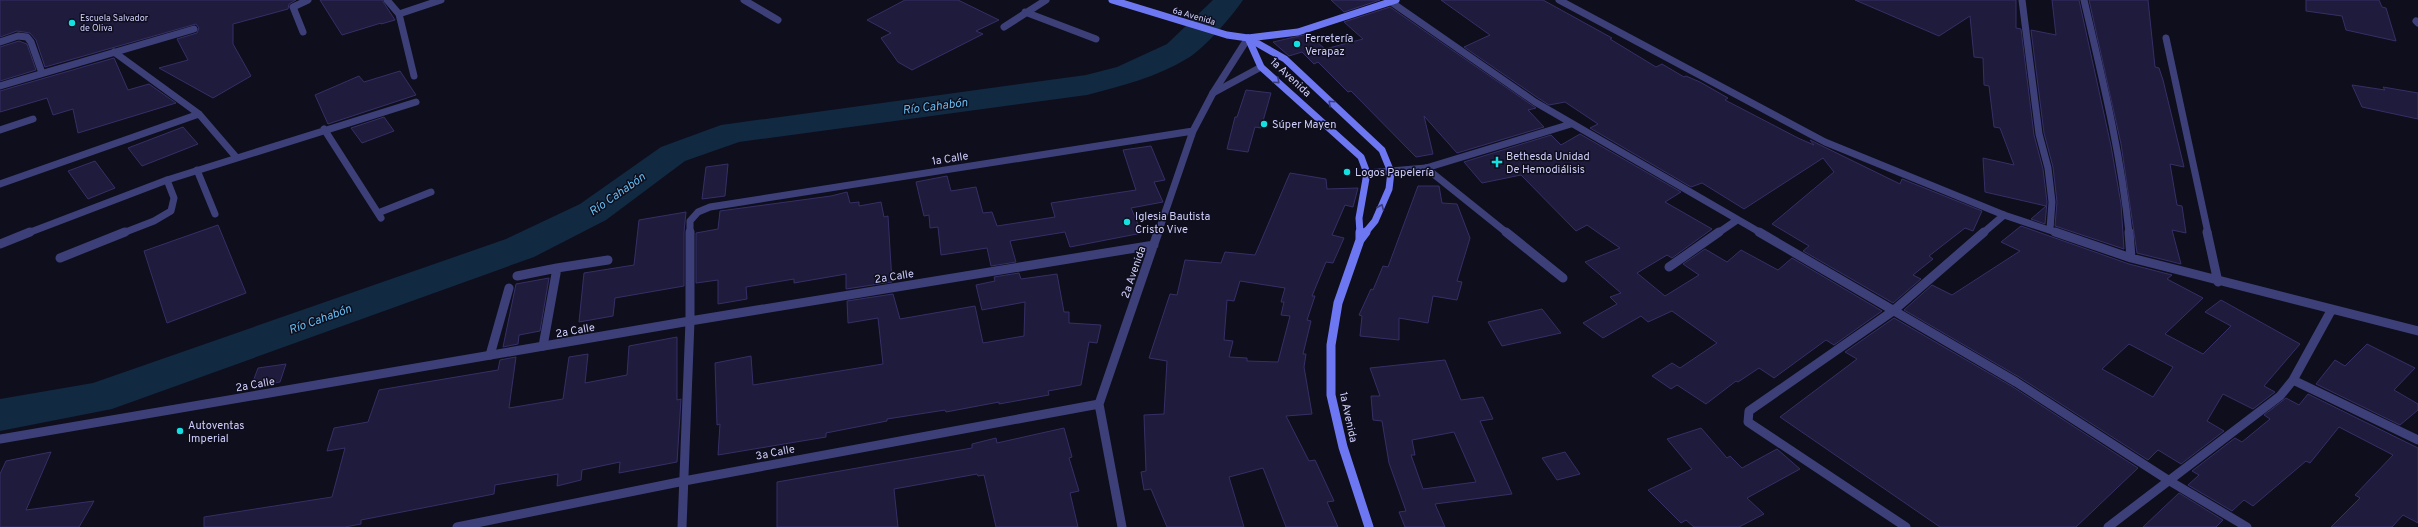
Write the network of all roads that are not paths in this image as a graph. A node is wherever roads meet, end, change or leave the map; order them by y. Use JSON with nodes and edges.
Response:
{"nodes":[{"id":1,"x":308,"y":0,"type":"edge"},
{"id":2,"x":387,"y":0,"type":"edge"},
{"id":3,"x":441,"y":0,"type":"edge"},
{"id":4,"x":744,"y":0,"type":"edge"},
{"id":5,"x":1046,"y":0,"type":"edge"},
{"id":6,"x":1112,"y":0,"type":"edge"},
{"id":7,"x":1559,"y":0,"type":"edge"},
{"id":8,"x":2022,"y":0,"type":"edge"},
{"id":9,"x":2084,"y":0,"type":"edge"},
{"id":10,"x":1393,"y":1,"type":"edge"},
{"id":11,"x":1025,"y":12,"type":"junction"},
{"id":12,"x":399,"y":14,"type":"junction"},
{"id":13,"x":778,"y":20,"type":"dead end"},
{"id":14,"x":1004,"y":27,"type":"dead end"},
{"id":15,"x":194,"y":29,"type":"dead end"},
{"id":16,"x":303,"y":32,"type":"dead end"},
{"id":17,"x":1248,"y":38,"type":"junction"},
{"id":18,"x":2166,"y":38,"type":"dead end"},
{"id":19,"x":1096,"y":39,"type":"dead end"},
{"id":20,"x":0,"y":42,"type":"edge"},
{"id":21,"x":114,"y":52,"type":"junction"},
{"id":22,"x":1261,"y":67,"type":"junction"},
{"id":23,"x":42,"y":73,"type":"junction"},
{"id":24,"x":414,"y":76,"type":"dead end"},
{"id":25,"x":0,"y":86,"type":"edge"},
{"id":26,"x":1213,"y":93,"type":"junction"},
{"id":27,"x":416,"y":102,"type":"dead end"},
{"id":28,"x":199,"y":114,"type":"junction"},
{"id":29,"x":33,"y":119,"type":"dead end"},
{"id":30,"x":1570,"y":124,"type":"junction"},
{"id":31,"x":0,"y":130,"type":"edge"},
{"id":32,"x":324,"y":130,"type":"junction"},
{"id":33,"x":1193,"y":131,"type":"junction"},
{"id":34,"x":236,"y":157,"type":"junction"},
{"id":35,"x":1426,"y":168,"type":"junction"},
{"id":36,"x":197,"y":170,"type":"junction"},
{"id":37,"x":1391,"y":172,"type":"junction"},
{"id":38,"x":1367,"y":173,"type":"junction"},
{"id":39,"x":167,"y":180,"type":"junction"},
{"id":40,"x":0,"y":184,"type":"edge"},
{"id":41,"x":432,"y":192,"type":"dead end"},
{"id":42,"x":215,"y":214,"type":"dead end"},
{"id":43,"x":2004,"y":215,"type":"junction"},
{"id":44,"x":1737,"y":220,"type":"junction"},
{"id":45,"x":2050,"y":229,"type":"junction"},
{"id":46,"x":1360,"y":240,"type":"junction"},
{"id":47,"x":0,"y":244,"type":"edge"},
{"id":48,"x":1154,"y":245,"type":"junction"},
{"id":49,"x":60,"y":258,"type":"dead end"},
{"id":50,"x":2131,"y":258,"type":"junction"},
{"id":51,"x":608,"y":260,"type":"dead end"},
{"id":52,"x":1669,"y":266,"type":"dead end"},
{"id":53,"x":557,"y":268,"type":"junction"},
{"id":54,"x":517,"y":276,"type":"dead end"},
{"id":55,"x":1563,"y":278,"type":"dead end"},
{"id":56,"x":2218,"y":282,"type":"junction"},
{"id":57,"x":509,"y":288,"type":"dead end"},
{"id":58,"x":2332,"y":309,"type":"junction"},
{"id":59,"x":1893,"y":311,"type":"junction"},
{"id":60,"x":690,"y":321,"type":"junction"},
{"id":61,"x":2418,"y":331,"type":"edge"},
{"id":62,"x":543,"y":346,"type":"junction"},
{"id":63,"x":490,"y":356,"type":"junction"},
{"id":64,"x":2294,"y":380,"type":"junction"},
{"id":65,"x":1098,"y":404,"type":"junction"},
{"id":66,"x":0,"y":439,"type":"edge"},
{"id":67,"x":2418,"y":440,"type":"edge"},
{"id":68,"x":2168,"y":480,"type":"junction"},
{"id":69,"x":684,"y":481,"type":"junction"},
{"id":70,"x":457,"y":527,"type":"edge"},
{"id":71,"x":682,"y":527,"type":"edge"},
{"id":72,"x":1122,"y":527,"type":"edge"},
{"id":73,"x":1369,"y":527,"type":"edge"},
{"id":74,"x":1906,"y":527,"type":"edge"},
{"id":75,"x":2108,"y":527,"type":"edge"},
{"id":76,"x":2247,"y":527,"type":"edge"}],
"edges":[{"from":1,"to":16,"type":"street"},
{"from":2,"to":12,"type":"street"},
{"from":3,"to":12,"type":"street"},
{"from":4,"to":13,"type":"street"},
{"from":5,"to":11,"type":"street"},
{"from":6,"to":17,"type":"main road","name":"6a Avenida"},
{"from":7,"to":43,"type":"street"},
{"from":8,"to":45,"type":"street"},
{"from":9,"to":50,"type":"street"},
{"from":10,"to":17,"type":"main road"},
{"from":10,"to":30,"type":"street"},
{"from":11,"to":14,"type":"street"},
{"from":11,"to":19,"type":"street"},
{"from":12,"to":24,"type":"street"},
{"from":15,"to":21,"type":"street"},
{"from":17,"to":22,"type":"main road","name":"1a Avenida"},
{"from":17,"to":26,"type":"street","name":"2a Avenida"},
{"from":37,"to":17,"type":"main road","name":"1a Avenida","one_way":true},
{"from":18,"to":56,"type":"street"},
{"from":20,"to":23,"type":"street"},
{"from":21,"to":23,"type":"street"},
{"from":21,"to":28,"type":"street"},
{"from":22,"to":26,"type":"street"},
{"from":22,"to":38,"type":"main road","name":"1a Avenida","one_way":true},
{"from":23,"to":25,"type":"street"},
{"from":26,"to":33,"type":"street","name":"2a Avenida"},
{"from":27,"to":32,"type":"street"},
{"from":28,"to":34,"type":"street"},
{"from":28,"to":40,"type":"street"},
{"from":29,"to":31,"type":"street"},
{"from":30,"to":35,"type":"street"},
{"from":30,"to":44,"type":"street"},
{"from":32,"to":34,"type":"street"},
{"from":32,"to":41,"type":"street"},
{"from":33,"to":48,"type":"street","name":"2a Avenida"},
{"from":33,"to":60,"type":"street","name":"1a Calle"},
{"from":34,"to":36,"type":"street"},
{"from":35,"to":37,"type":"street"},
{"from":35,"to":55,"type":"street"},
{"from":36,"to":39,"type":"street"},
{"from":36,"to":42,"type":"street"},
{"from":37,"to":38,"type":"street"},
{"from":46,"to":37,"type":"main road","name":"1a Avenida","one_way":true},
{"from":38,"to":46,"type":"main road","name":"1a Avenida"},
{"from":39,"to":47,"type":"street"},
{"from":39,"to":49,"type":"street"},
{"from":43,"to":45,"type":"street"},
{"from":43,"to":59,"type":"street"},
{"from":44,"to":52,"type":"street"},
{"from":44,"to":59,"type":"street"},
{"from":45,"to":50,"type":"street"},
{"from":46,"to":73,"type":"main road","name":"1a Avenida"},
{"from":48,"to":60,"type":"street","name":"2a Calle"},
{"from":48,"to":65,"type":"street","name":"2a Avenida"},
{"from":50,"to":56,"type":"street"},
{"from":51,"to":53,"type":"street"},
{"from":53,"to":54,"type":"street"},
{"from":53,"to":62,"type":"street"},
{"from":56,"to":58,"type":"street"},
{"from":57,"to":63,"type":"street"},
{"from":58,"to":61,"type":"street"},
{"from":58,"to":64,"type":"street"},
{"from":59,"to":68,"type":"street"},
{"from":59,"to":74,"type":"street"},
{"from":60,"to":62,"type":"street","name":"2a Calle"},
{"from":60,"to":69,"type":"street"},
{"from":62,"to":63,"type":"street","name":"2a Calle"},
{"from":63,"to":66,"type":"street","name":"2a Calle"},
{"from":64,"to":67,"type":"street"},
{"from":64,"to":68,"type":"street"},
{"from":65,"to":69,"type":"street","name":"3a Calle"},
{"from":65,"to":72,"type":"street"},
{"from":68,"to":75,"type":"street"},
{"from":68,"to":76,"type":"street"},
{"from":69,"to":70,"type":"street","name":"3a Calle"},
{"from":69,"to":71,"type":"street"}]}
